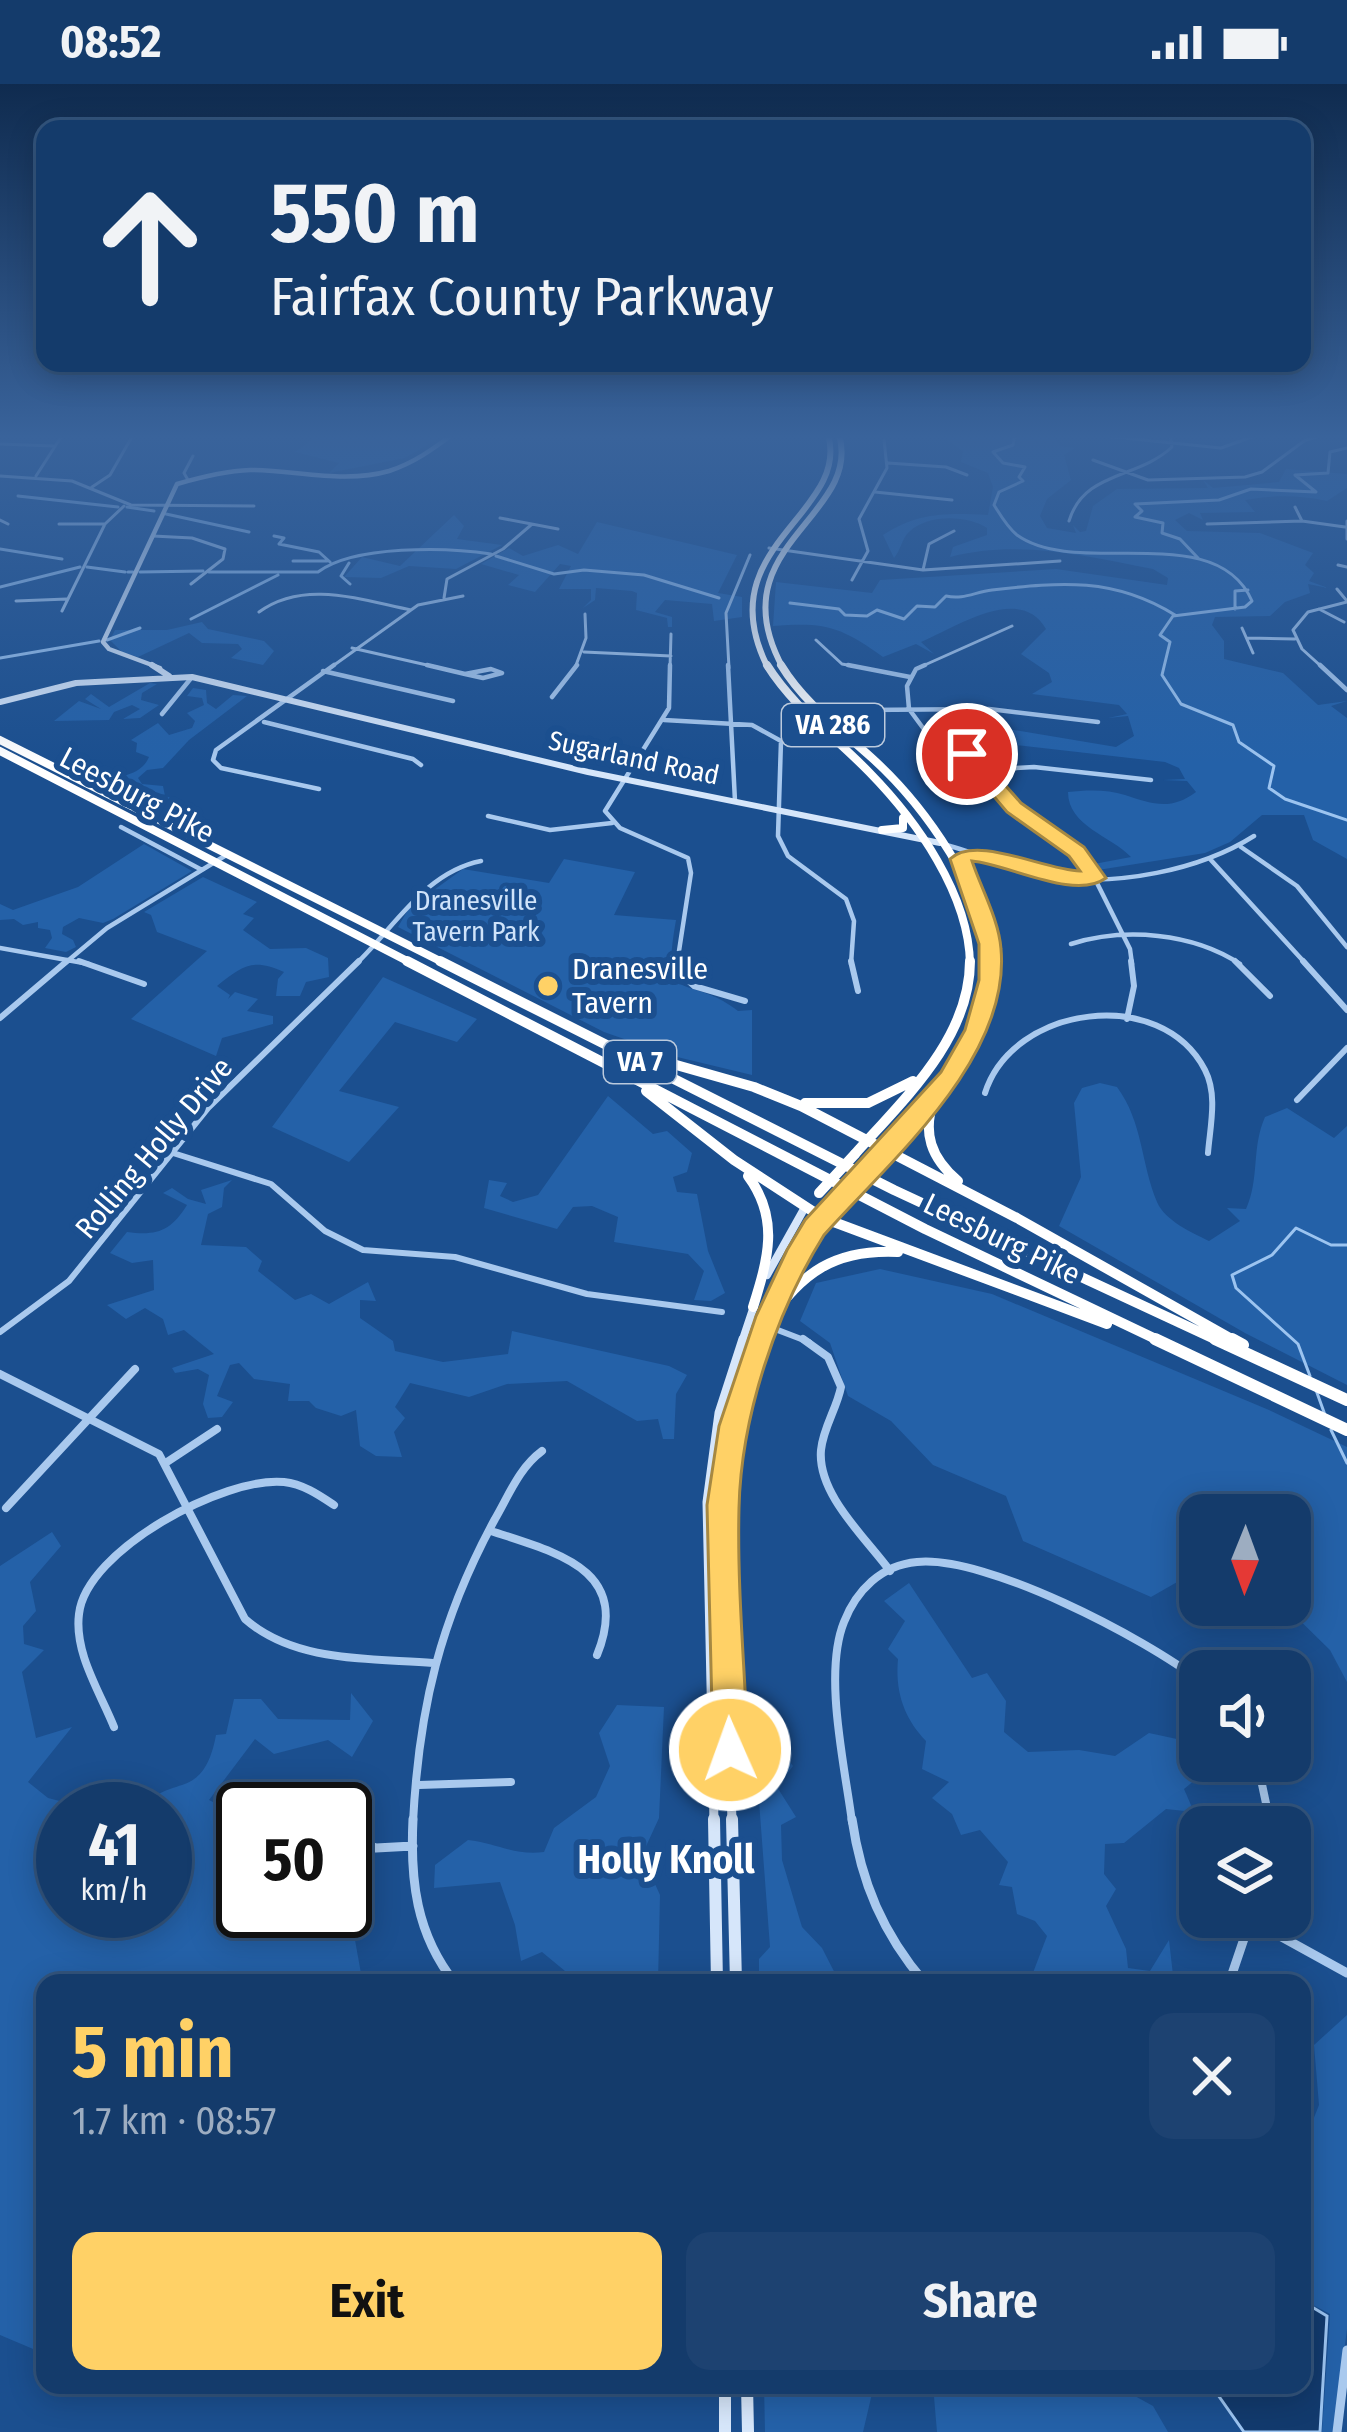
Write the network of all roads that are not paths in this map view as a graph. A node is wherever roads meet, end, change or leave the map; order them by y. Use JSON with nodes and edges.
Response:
{"nodes":[{"id":1,"x":95,"y":544,"type":"edge"},
{"id":2,"x":149,"y":544,"type":"edge"},
{"id":3,"x":209,"y":544,"type":"edge"},
{"id":4,"x":510,"y":544,"type":"edge"},
{"id":5,"x":773,"y":544,"type":"edge"},
{"id":6,"x":787,"y":544,"type":"edge"},
{"id":7,"x":868,"y":544,"type":"edge"},
{"id":8,"x":933,"y":544,"type":"edge"},
{"id":9,"x":769,"y":548,"type":"junction"},
{"id":10,"x":794,"y":551,"type":"joint"},
{"id":11,"x":779,"y":554,"type":"junction"},
{"id":12,"x":750,"y":555,"type":"dead end"},
{"id":13,"x":1060,"y":560,"type":"dead end"},
{"id":14,"x":862,"y":561,"type":"junction"},
{"id":15,"x":1338,"y":565,"type":"dead end"},
{"id":16,"x":1347,"y":567,"type":"edge"},
{"id":17,"x":923,"y":570,"type":"junction"},
{"id":18,"x":852,"y":580,"type":"dead end"},
{"id":19,"x":191,"y":584,"type":"dead end"},
{"id":20,"x":1337,"y":589,"type":"dead end"},
{"id":21,"x":464,"y":596,"type":"dead end"},
{"id":22,"x":444,"y":598,"type":"junction"},
{"id":23,"x":67,"y":599,"type":"junction"},
{"id":24,"x":16,"y":601,"type":"dead end"},
{"id":25,"x":1347,"y":602,"type":"edge"},
{"id":26,"x":1316,"y":608,"type":"junction"},
{"id":27,"x":412,"y":610,"type":"junction"},
{"id":28,"x":62,"y":611,"type":"dead end"},
{"id":29,"x":259,"y":612,"type":"dead end"},
{"id":30,"x":585,"y":614,"type":"dead end"},
{"id":31,"x":1344,"y":622,"type":"dead end"},
{"id":32,"x":1012,"y":626,"type":"dead end"},
{"id":33,"x":1242,"y":628,"type":"dead end"},
{"id":34,"x":671,"y":634,"type":"dead end"},
{"id":35,"x":1246,"y":638,"type":"junction"},
{"id":36,"x":816,"y":640,"type":"dead end"},
{"id":37,"x":1295,"y":640,"type":"junction"},
{"id":38,"x":352,"y":648,"type":"junction"},
{"id":39,"x":584,"y":652,"type":"junction"},
{"id":40,"x":1253,"y":653,"type":"dead end"},
{"id":41,"x":670,"y":656,"type":"junction"},
{"id":42,"x":323,"y":671,"type":"junction"},
{"id":43,"x":465,"y":674,"type":"junction"},
{"id":44,"x":169,"y":676,"type":"junction"},
{"id":45,"x":192,"y":677,"type":"junction"},
{"id":46,"x":910,"y":677,"type":"junction"},
{"id":47,"x":1346,"y":689,"type":"edge"},
{"id":48,"x":552,"y":697,"type":"dead end"},
{"id":49,"x":290,"y":699,"type":"junction"},
{"id":50,"x":453,"y":701,"type":"dead end"},
{"id":51,"x":0,"y":702,"type":"edge"},
{"id":52,"x":909,"y":709,"type":"junction"},
{"id":53,"x":863,"y":710,"type":"dead end"},
{"id":54,"x":162,"y":715,"type":"dead end"},
{"id":55,"x":664,"y":720,"type":"junction"},
{"id":56,"x":260,"y":721,"type":"junction"},
{"id":57,"x":1098,"y":722,"type":"dead end"},
{"id":58,"x":731,"y":723,"type":"junction"},
{"id":59,"x":0,"y":740,"type":"edge"},
{"id":60,"x":0,"y":751,"type":"edge"},
{"id":61,"x":421,"y":766,"type":"dead end"},
{"id":62,"x":983,"y":770,"type":"junction"},
{"id":63,"x":623,"y":779,"type":"junction"},
{"id":64,"x":1151,"y":780,"type":"dead end"},
{"id":65,"x":319,"y":789,"type":"dead end"},
{"id":66,"x":735,"y":800,"type":"junction"},
{"id":67,"x":897,"y":804,"type":"junction"},
{"id":68,"x":780,"y":809,"type":"junction"},
{"id":69,"x":488,"y":816,"type":"dead end"},
{"id":70,"x":134,"y":819,"type":"junction"},
{"id":71,"x":612,"y":823,"type":"junction"},
{"id":72,"x":882,"y":830,"type":"junction"},
{"id":73,"x":161,"y":833,"type":"junction"},
{"id":74,"x":1254,"y":836,"type":"dead end"},
{"id":75,"x":921,"y":838,"type":"junction"},
{"id":76,"x":148,"y":841,"type":"junction"},
{"id":77,"x":940,"y":843,"type":"junction"},
{"id":78,"x":1240,"y":847,"type":"junction"},
{"id":79,"x":228,"y":854,"type":"junction"},
{"id":80,"x":986,"y":856,"type":"junction"},
{"id":81,"x":1210,"y":859,"type":"junction"},
{"id":82,"x":481,"y":861,"type":"dead end"},
{"id":83,"x":214,"y":862,"type":"junction"},
{"id":84,"x":202,"y":870,"type":"junction"},
{"id":85,"x":1095,"y":878,"type":"junction"},
{"id":86,"x":968,"y":882,"type":"junction"},
{"id":87,"x":386,"y":933,"type":"junction"},
{"id":88,"x":1125,"y":937,"type":"junction"},
{"id":89,"x":1071,"y":944,"type":"dead end"},
{"id":90,"x":375,"y":946,"type":"junction"},
{"id":91,"x":1347,"y":947,"type":"edge"},
{"id":92,"x":0,"y":948,"type":"edge"},
{"id":93,"x":70,"y":959,"type":"junction"},
{"id":94,"x":143,"y":984,"type":"dead end"},
{"id":95,"x":858,"y":991,"type":"dead end"},
{"id":96,"x":1270,"y":996,"type":"dead end"},
{"id":97,"x":745,"y":1001,"type":"dead end"},
{"id":98,"x":1347,"y":1010,"type":"edge"},
{"id":99,"x":0,"y":1018,"type":"edge"},
{"id":100,"x":1127,"y":1018,"type":"junction"},
{"id":101,"x":578,"y":1030,"type":"junction"},
{"id":102,"x":1347,"y":1048,"type":"edge"},
{"id":103,"x":598,"y":1061,"type":"junction"},
{"id":104,"x":928,"y":1067,"type":"junction"},
{"id":105,"x":950,"y":1077,"type":"junction"},
{"id":106,"x":985,"y":1093,"type":"dead end"},
{"id":107,"x":784,"y":1098,"type":"junction"},
{"id":108,"x":1297,"y":1100,"type":"dead end"},
{"id":109,"x":868,"y":1139,"type":"junction"},
{"id":110,"x":885,"y":1148,"type":"junction"},
{"id":111,"x":172,"y":1153,"type":"junction"},
{"id":112,"x":1208,"y":1153,"type":"dead end"},
{"id":113,"x":734,"y":1160,"type":"junction"},
{"id":114,"x":804,"y":1209,"type":"junction"},
{"id":115,"x":823,"y":1218,"type":"junction"},
{"id":116,"x":1017,"y":1218,"type":"junction"},
{"id":117,"x":936,"y":1260,"type":"junction"},
{"id":118,"x":722,"y":1312,"type":"dead end"},
{"id":119,"x":751,"y":1313,"type":"junction"},
{"id":120,"x":767,"y":1324,"type":"junction"},
{"id":121,"x":0,"y":1332,"type":"edge"},
{"id":122,"x":135,"y":1369,"type":"dead end"},
{"id":123,"x":0,"y":1374,"type":"edge"},
{"id":124,"x":1298,"y":1378,"type":"junction"},
{"id":125,"x":1263,"y":1390,"type":"junction"},
{"id":126,"x":1345,"y":1400,"type":"edge"},
{"id":127,"x":90,"y":1417,"type":"junction"},
{"id":128,"x":218,"y":1429,"type":"dead end"},
{"id":129,"x":1347,"y":1430,"type":"edge"},
{"id":130,"x":542,"y":1451,"type":"dead end"},
{"id":131,"x":166,"y":1462,"type":"junction"},
{"id":132,"x":334,"y":1504,"type":"dead end"},
{"id":133,"x":6,"y":1508,"type":"dead end"},
{"id":134,"x":192,"y":1513,"type":"junction"},
{"id":135,"x":491,"y":1531,"type":"junction"},
{"id":136,"x":890,"y":1571,"type":"junction"},
{"id":137,"x":597,"y":1654,"type":"dead end"},
{"id":138,"x":433,"y":1663,"type":"junction"},
{"id":139,"x":1179,"y":1667,"type":"edge"},
{"id":140,"x":114,"y":1727,"type":"dead end"},
{"id":141,"x":511,"y":1782,"type":"dead end"},
{"id":142,"x":419,"y":1785,"type":"junction"},
{"id":143,"x":412,"y":1846,"type":"junction"},
{"id":144,"x":372,"y":1847,"type":"edge"},
{"id":145,"x":1244,"y":1938,"type":"edge"},
{"id":146,"x":1286,"y":1938,"type":"edge"},
{"id":147,"x":1347,"y":1973,"type":"edge"},
{"id":148,"x":448,"y":1974,"type":"edge"},
{"id":149,"x":717,"y":1974,"type":"edge"},
{"id":150,"x":736,"y":1974,"type":"edge"},
{"id":151,"x":917,"y":1974,"type":"edge"},
{"id":152,"x":1232,"y":1974,"type":"edge"},
{"id":153,"x":1347,"y":2350,"type":"edge"},
{"id":154,"x":724,"y":2394,"type":"edge"},
{"id":155,"x":747,"y":2394,"type":"edge"},
{"id":156,"x":725,"y":2432,"type":"edge"},
{"id":157,"x":748,"y":2432,"type":"edge"},
{"id":158,"x":1337,"y":2432,"type":"edge"}],
"edges":[{"from":1,"to":23,"type":"street"},
{"from":2,"to":44,"type":"street"},
{"from":3,"to":19,"type":"street"},
{"from":4,"to":22,"type":"street"},
{"from":5,"to":9,"type":"highway","number":"VA 286"},
{"from":6,"to":11,"type":"highway","number":"VA 286"},
{"from":7,"to":14,"type":"street"},
{"from":8,"to":17,"type":"street"},
{"from":9,"to":11,"type":"street"},
{"from":9,"to":67,"type":"highway","number":"VA 286"},
{"from":10,"to":11,"type":"highway"},
{"from":10,"to":14,"type":"street"},
{"from":11,"to":77,"type":"highway","number":"VA 286"},
{"from":12,"to":58,"type":"street"},
{"from":13,"to":17,"type":"street"},
{"from":14,"to":17,"type":"street"},
{"from":14,"to":18,"type":"street"},
{"from":15,"to":16,"type":"street"},
{"from":20,"to":25,"type":"street"},
{"from":21,"to":22,"type":"street"},
{"from":22,"to":27,"type":"street"},
{"from":23,"to":24,"type":"street"},
{"from":23,"to":28,"type":"street"},
{"from":25,"to":26,"type":"street"},
{"from":26,"to":31,"type":"street"},
{"from":26,"to":37,"type":"street"},
{"from":27,"to":29,"type":"street"},
{"from":27,"to":38,"type":"street"},
{"from":30,"to":39,"type":"street"},
{"from":32,"to":46,"type":"street"},
{"from":33,"to":35,"type":"street"},
{"from":34,"to":41,"type":"street"},
{"from":35,"to":37,"type":"street"},
{"from":35,"to":40,"type":"street"},
{"from":36,"to":46,"type":"street"},
{"from":37,"to":47,"type":"street"},
{"from":38,"to":42,"type":"street"},
{"from":38,"to":43,"type":"street"},
{"from":39,"to":41,"type":"street"},
{"from":39,"to":48,"type":"street"},
{"from":41,"to":55,"type":"street"},
{"from":42,"to":49,"type":"street"},
{"from":42,"to":50,"type":"street"},
{"from":43,"to":43,"type":"street"},
{"from":44,"to":45,"type":"street","name":"Sugarland Road"},
{"from":44,"to":51,"type":"street","name":"Sugarland Road"},
{"from":45,"to":49,"type":"street","name":"Sugarland Road"},
{"from":45,"to":54,"type":"street"},
{"from":46,"to":52,"type":"street"},
{"from":49,"to":56,"type":"street"},
{"from":49,"to":63,"type":"street","name":"Sugarland Road"},
{"from":52,"to":53,"type":"street"},
{"from":52,"to":57,"type":"street"},
{"from":52,"to":62,"type":"street"},
{"from":55,"to":58,"type":"street"},
{"from":55,"to":63,"type":"street"},
{"from":56,"to":61,"type":"street"},
{"from":56,"to":65,"type":"street"},
{"from":58,"to":66,"type":"street"},
{"from":58,"to":68,"type":"street"},
{"from":59,"to":79,"type":"highway","name":"Leesburg Pike","number":"VA 7"},
{"from":60,"to":70,"type":"highway","name":"Leesburg Pike","number":"VA 7"},
{"from":62,"to":64,"type":"street"},
{"from":62,"to":85,"type":"street"},
{"from":63,"to":66,"type":"street","name":"Sugarland Road"},
{"from":63,"to":71,"type":"street"},
{"from":66,"to":68,"type":"street","name":"Sugarland Road"},
{"from":67,"to":72,"type":"highway"},
{"from":67,"to":75,"type":"highway","number":"VA 286"},
{"from":68,"to":72,"type":"street","name":"Sugarland Road"},
{"from":68,"to":95,"type":"street"},
{"from":69,"to":71,"type":"street"},
{"from":70,"to":73,"type":"highway","name":"Leesburg Pike","number":"VA 7"},
{"from":70,"to":76,"type":"street"},
{"from":71,"to":97,"type":"street"},
{"from":72,"to":75,"type":"street","name":"Sugarland Road"},
{"from":73,"to":76,"type":"street"},
{"from":73,"to":83,"type":"highway","name":"Leesburg Pike","number":"VA 7"},
{"from":74,"to":78,"type":"street","name":"Sugarland Road"},
{"from":75,"to":77,"type":"street","name":"Sugarland Road"},
{"from":75,"to":104,"type":"highway","number":"VA 286"},
{"from":76,"to":84,"type":"street"},
{"from":77,"to":80,"type":"street","name":"Sugarland Road"},
{"from":77,"to":86,"type":"highway","number":"VA 286"},
{"from":78,"to":81,"type":"street","name":"Sugarland Road"},
{"from":78,"to":91,"type":"street"},
{"from":79,"to":83,"type":"street"},
{"from":79,"to":87,"type":"highway","name":"Leesburg Pike","number":"VA 7"},
{"from":80,"to":85,"type":"street","name":"Sugarland Road"},
{"from":80,"to":86,"type":"highway"},
{"from":81,"to":85,"type":"street","name":"Sugarland Road"},
{"from":81,"to":98,"type":"street"},
{"from":82,"to":87,"type":"street","name":"Rolling Holly Drive"},
{"from":83,"to":84,"type":"street"},
{"from":83,"to":90,"type":"highway","name":"Leesburg Pike","number":"VA 7"},
{"from":84,"to":93,"type":"street"},
{"from":85,"to":88,"type":"street"},
{"from":86,"to":105,"type":"highway","number":"VA 286"},
{"from":87,"to":90,"type":"street","name":"Rolling Holly Drive"},
{"from":87,"to":101,"type":"highway","name":"Leesburg Pike","number":"VA 7"},
{"from":88,"to":89,"type":"street"},
{"from":88,"to":96,"type":"street"},
{"from":88,"to":100,"type":"street"},
{"from":90,"to":103,"type":"highway","name":"Leesburg Pike","number":"VA 7"},
{"from":90,"to":111,"type":"street","name":"Rolling Holly Drive"},
{"from":92,"to":93,"type":"street"},
{"from":93,"to":94,"type":"street"},
{"from":93,"to":99,"type":"street"},
{"from":100,"to":106,"type":"street"},
{"from":100,"to":112,"type":"street"},
{"from":101,"to":107,"type":"highway"},
{"from":101,"to":124,"type":"highway","name":"Leesburg Pike","number":"VA 7"},
{"from":102,"to":108,"type":"street"},
{"from":103,"to":113,"type":"highway"},
{"from":103,"to":125,"type":"highway","name":"Leesburg Pike","number":"VA 7"},
{"from":104,"to":107,"type":"highway"},
{"from":104,"to":109,"type":"highway","number":"VA 286"},
{"from":105,"to":110,"type":"highway","number":"VA 286"},
{"from":105,"to":116,"type":"highway"},
{"from":107,"to":109,"type":"highway"},
{"from":109,"to":110,"type":"highway"},
{"from":109,"to":114,"type":"highway","number":"VA 286","bridge":true},
{"from":110,"to":115,"type":"highway","number":"VA 286","bridge":true},
{"from":110,"to":116,"type":"highway"},
{"from":111,"to":118,"type":"street"},
{"from":111,"to":121,"type":"street","name":"Rolling Holly Drive"},
{"from":113,"to":114,"type":"highway"},
{"from":113,"to":119,"type":"highway"},
{"from":114,"to":115,"type":"highway"},
{"from":114,"to":119,"type":"street"},
{"from":115,"to":117,"type":"highway"},
{"from":115,"to":120,"type":"street"},
{"from":116,"to":124,"type":"highway"},
{"from":117,"to":120,"type":"highway"},
{"from":117,"to":125,"type":"highway"},
{"from":119,"to":120,"type":"street"},
{"from":119,"to":149,"type":"street"},
{"from":120,"to":136,"type":"street"},
{"from":120,"to":150,"type":"street"},
{"from":122,"to":127,"type":"street"},
{"from":123,"to":127,"type":"street"},
{"from":124,"to":126,"type":"highway","name":"Leesburg Pike","number":"VA 7"},
{"from":125,"to":129,"type":"highway","name":"Leesburg Pike","number":"VA 7"},
{"from":127,"to":131,"type":"street"},
{"from":127,"to":133,"type":"street"},
{"from":128,"to":131,"type":"street"},
{"from":130,"to":135,"type":"street"},
{"from":131,"to":134,"type":"street"},
{"from":132,"to":134,"type":"street"},
{"from":134,"to":138,"type":"street"},
{"from":134,"to":140,"type":"street"},
{"from":135,"to":137,"type":"street"},
{"from":135,"to":138,"type":"street"},
{"from":136,"to":139,"type":"street"},
{"from":136,"to":151,"type":"street"},
{"from":138,"to":142,"type":"street"},
{"from":141,"to":142,"type":"street"},
{"from":142,"to":143,"type":"street"},
{"from":143,"to":144,"type":"street"},
{"from":143,"to":148,"type":"street"},
{"from":145,"to":152,"type":"street"},
{"from":146,"to":147,"type":"street"},
{"from":153,"to":158,"type":"street"},
{"from":154,"to":156,"type":"street"},
{"from":155,"to":157,"type":"street"}]}
